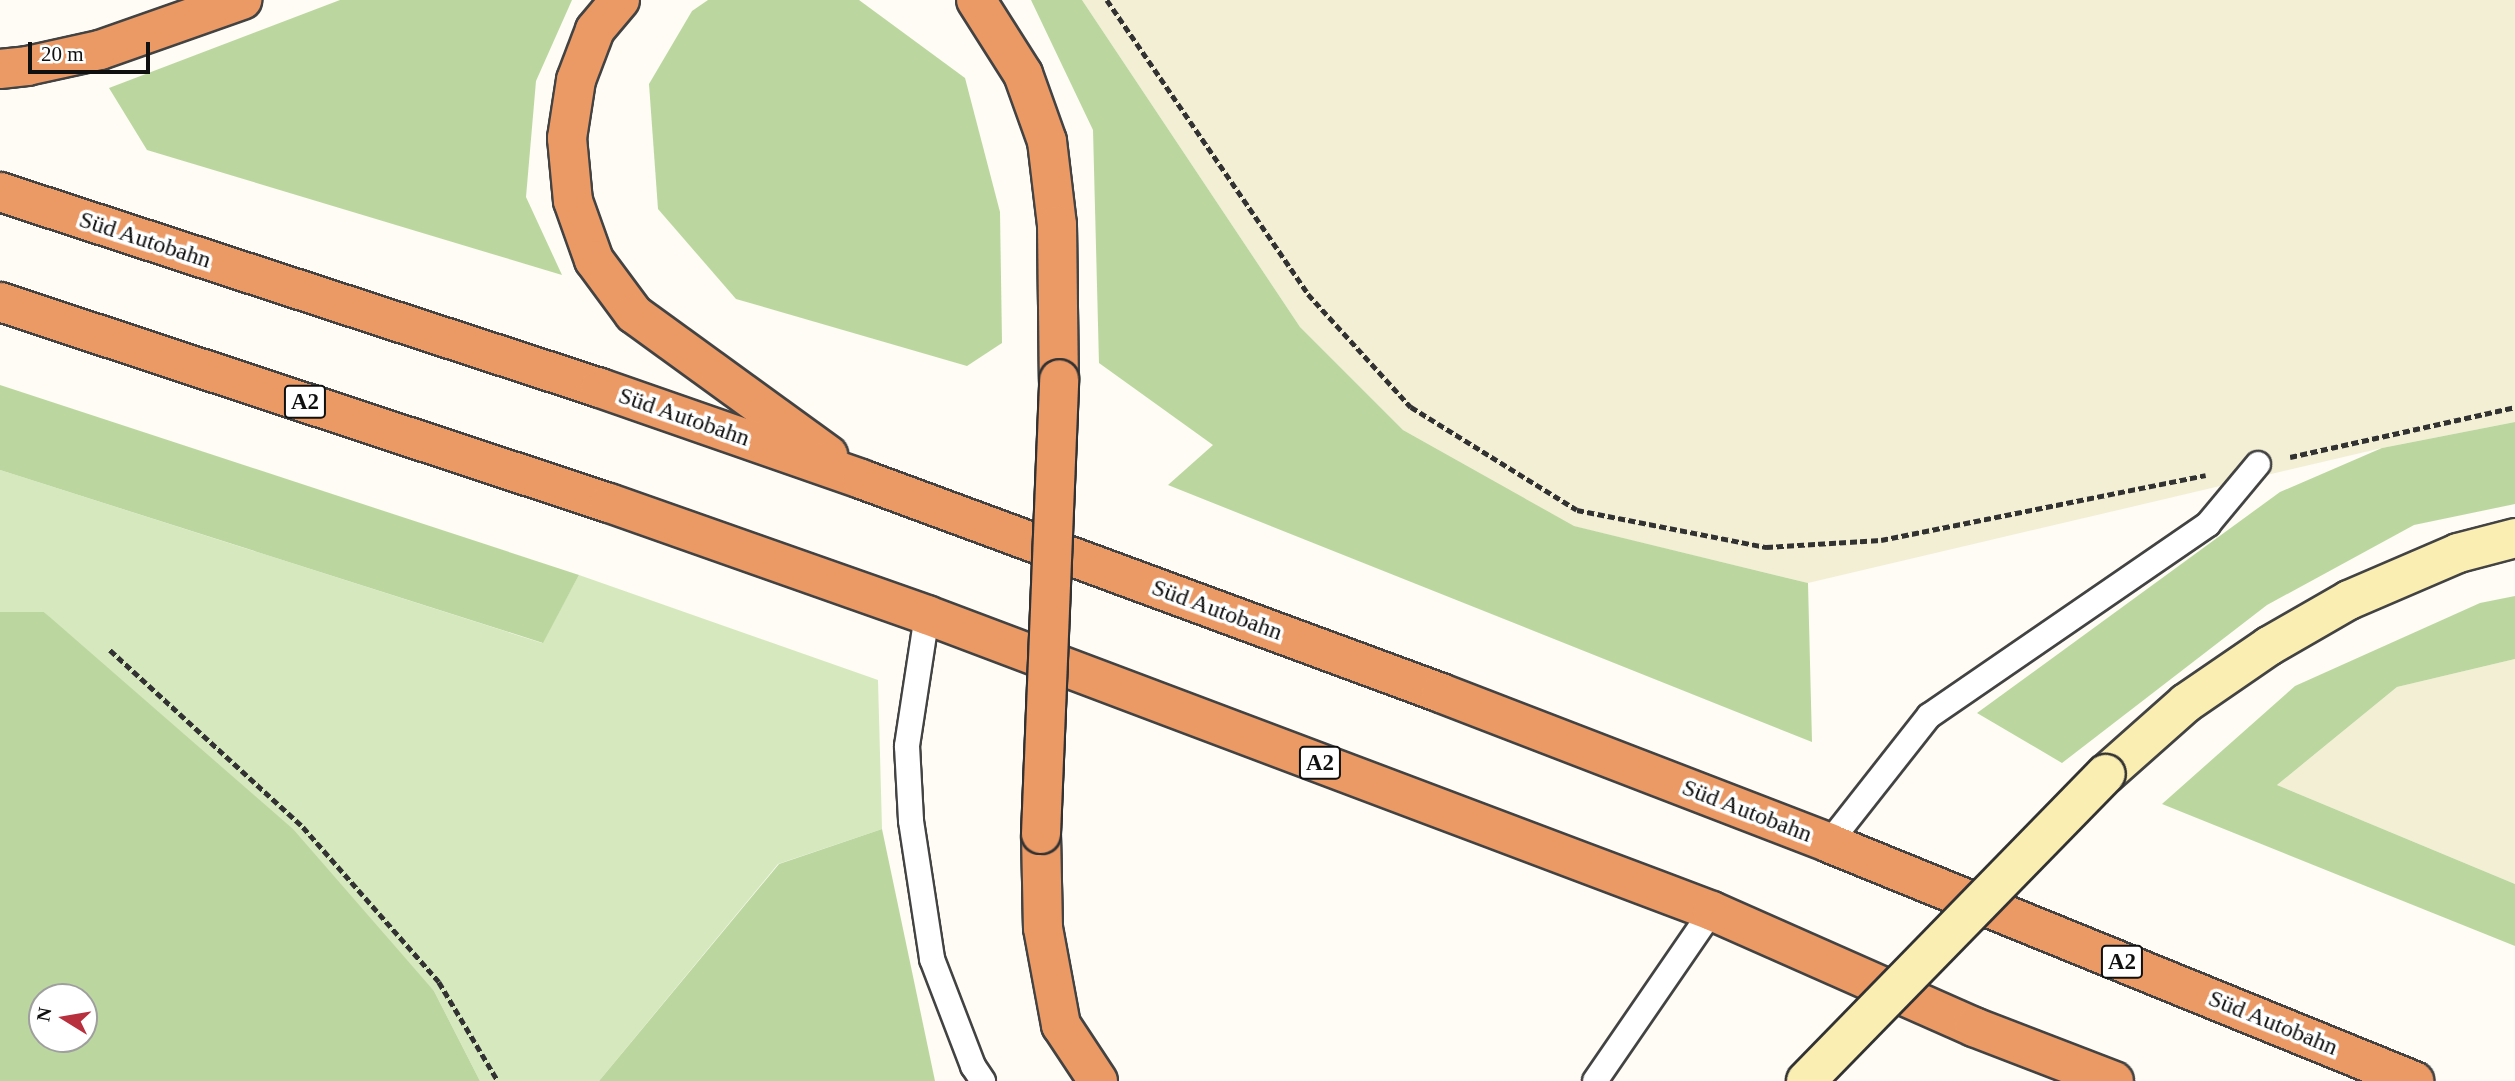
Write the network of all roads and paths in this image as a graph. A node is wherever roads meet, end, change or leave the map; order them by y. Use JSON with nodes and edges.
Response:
{"nodes":[{"id":1,"x":242,"y":0,"type":"edge"},
{"id":2,"x":620,"y":0,"type":"edge"},
{"id":3,"x":976,"y":0,"type":"edge"},
{"id":4,"x":1107,"y":0,"type":"edge"},
{"id":5,"x":0,"y":69,"type":"edge"},
{"id":6,"x":0,"y":192,"type":"edge"},
{"id":7,"x":0,"y":302,"type":"edge"},
{"id":8,"x":2515,"y":407,"type":"edge"},
{"id":9,"x":2258,"y":464,"type":"junction"},
{"id":10,"x":861,"y":479,"type":"junction"},
{"id":11,"x":2515,"y":538,"type":"edge"},
{"id":12,"x":927,"y":615,"type":"junction"},
{"id":13,"x":110,"y":650,"type":"dead end"},
{"id":14,"x":1829,"y":843,"type":"junction"},
{"id":15,"x":1713,"y":911,"type":"junction"},
{"id":16,"x":1974,"y":1027,"type":"junction"},
{"id":17,"x":498,"y":1081,"type":"edge"},
{"id":18,"x":983,"y":1081,"type":"edge"},
{"id":19,"x":1098,"y":1081,"type":"edge"},
{"id":20,"x":1595,"y":1081,"type":"edge"},
{"id":21,"x":1806,"y":1081,"type":"edge"},
{"id":22,"x":2069,"y":1081,"type":"edge"},
{"id":23,"x":2114,"y":1081,"type":"edge"},
{"id":24,"x":2414,"y":1081,"type":"edge"}],
"edges":[{"from":1,"to":5,"type":"highway"},
{"from":2,"to":10,"type":"highway"},
{"from":3,"to":19,"type":"highway","bridge":true},
{"from":4,"to":9,"type":"path"},
{"from":6,"to":10,"type":"highway","name":"Süd Autobahn","number":"A2"},
{"from":7,"to":12,"type":"highway","number":"A2"},
{"from":8,"to":9,"type":"path"},
{"from":9,"to":14,"type":"lane"},
{"from":10,"to":14,"type":"highway","name":"Süd Autobahn","number":"A2"},
{"from":11,"to":21,"type":"street","bridge":true},
{"from":12,"to":15,"type":"highway","number":"A2"},
{"from":12,"to":18,"type":"lane"},
{"from":13,"to":17,"type":"path"},
{"from":14,"to":24,"type":"highway","name":"Süd Autobahn","number":"A2"},
{"from":15,"to":16,"type":"highway","number":"A2"},
{"from":15,"to":20,"type":"lane"},
{"from":16,"to":22,"type":"highway"},
{"from":16,"to":23,"type":"highway","number":"A2"}]}
